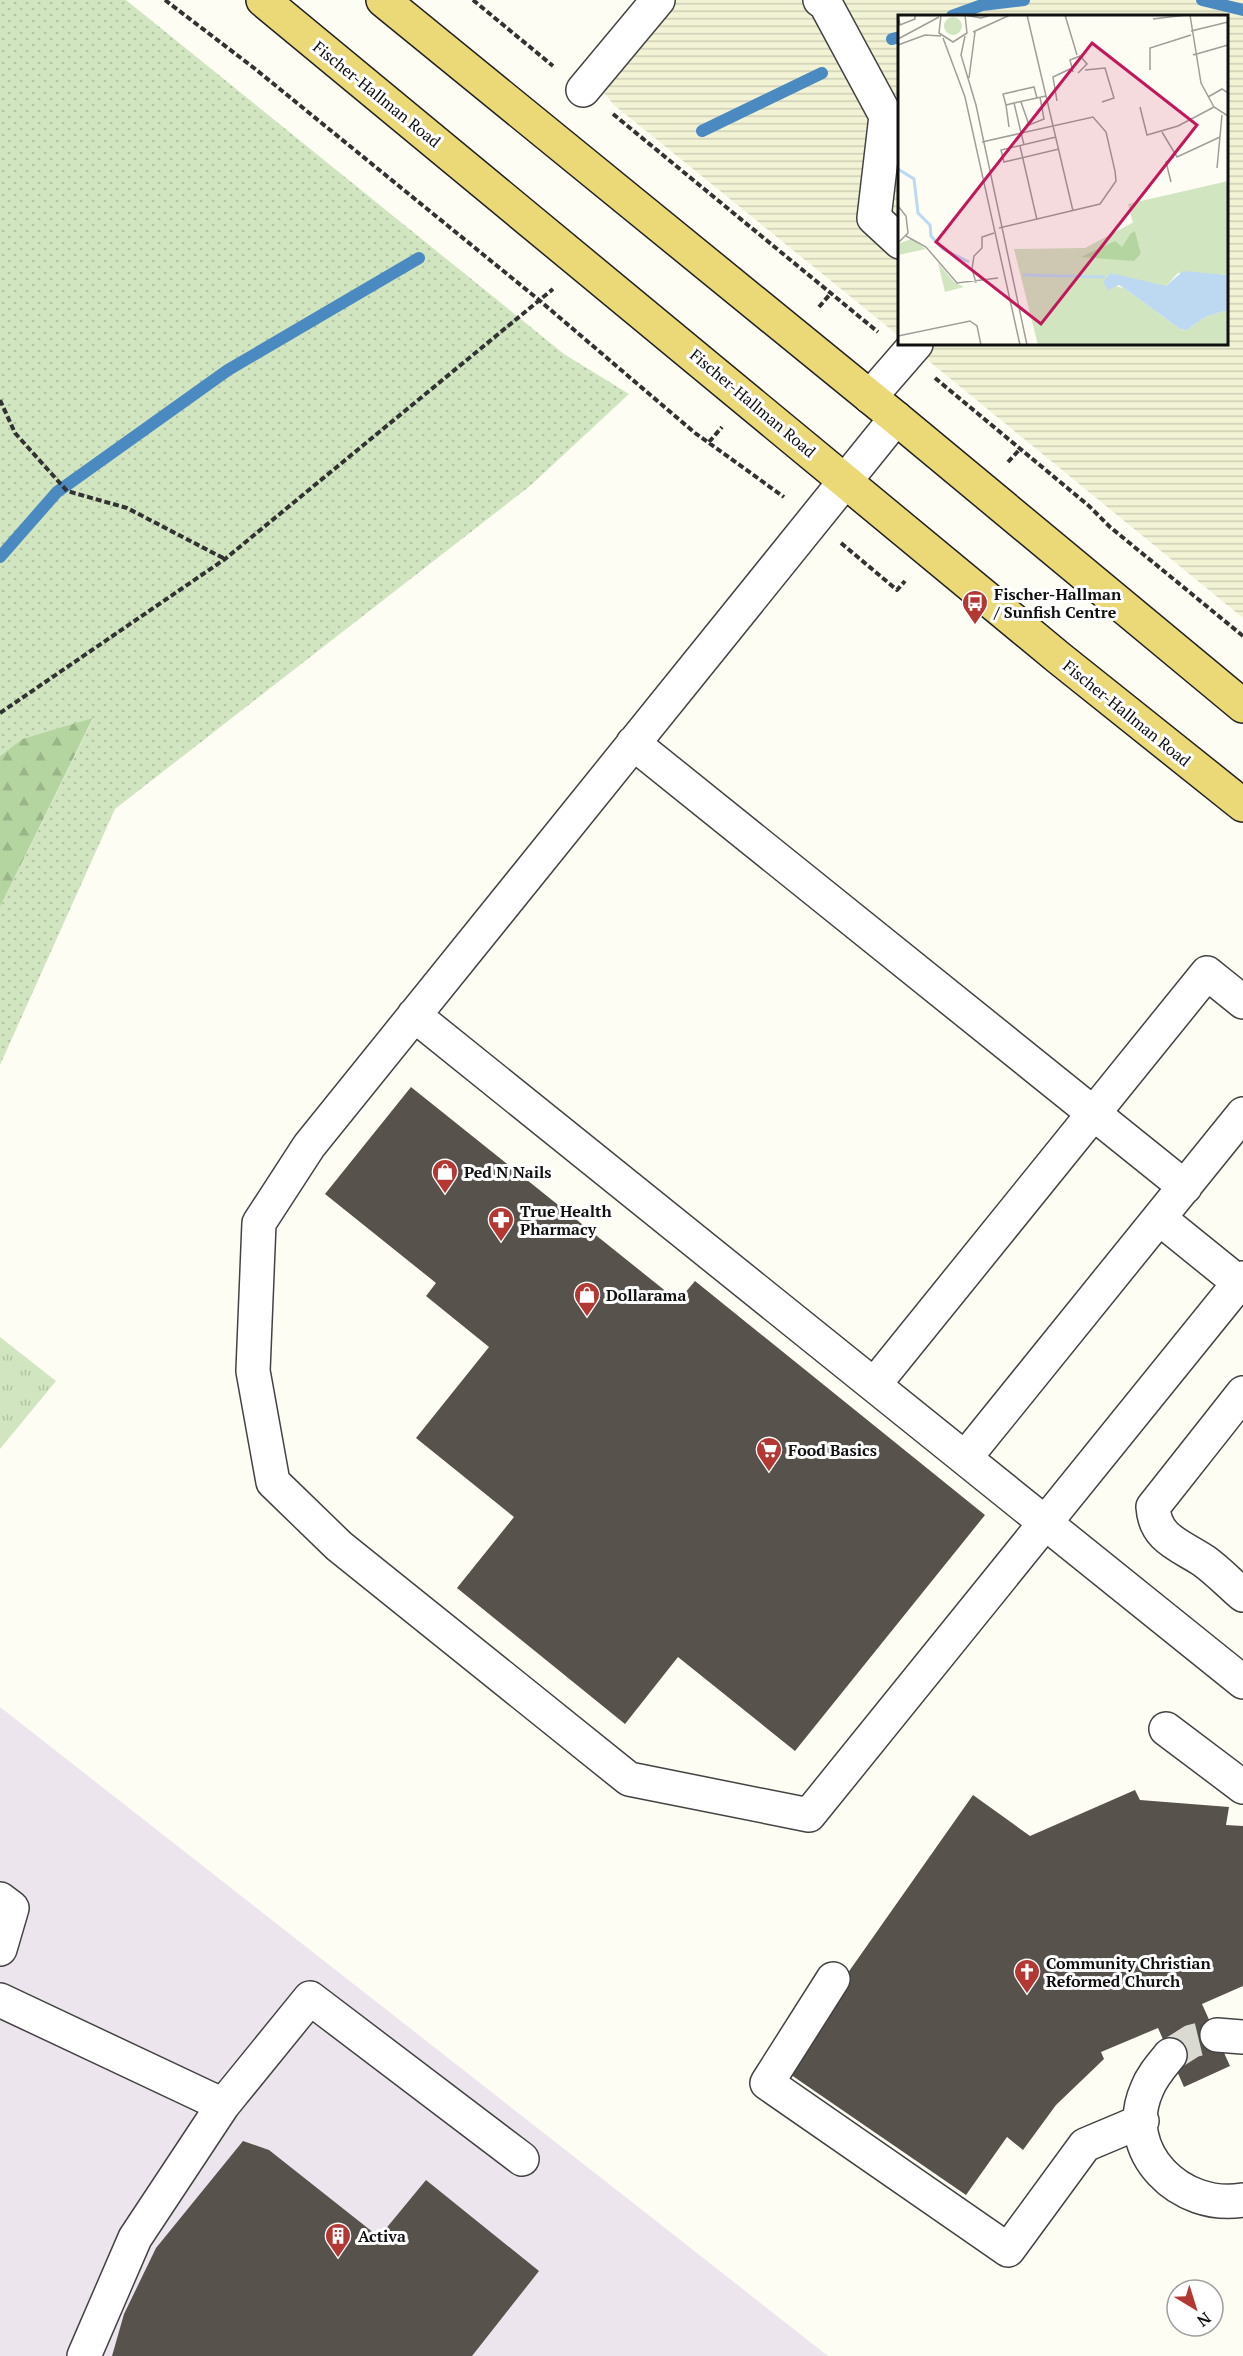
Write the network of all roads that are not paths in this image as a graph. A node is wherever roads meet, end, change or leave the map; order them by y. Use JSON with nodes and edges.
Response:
{"nodes":[{"id":1,"x":263,"y":0,"type":"edge"},
{"id":2,"x":383,"y":0,"type":"edge"},
{"id":3,"x":658,"y":0,"type":"edge"},
{"id":4,"x":820,"y":0,"type":"edge"},
{"id":5,"x":583,"y":90,"type":"road end"},
{"id":6,"x":898,"y":240,"type":"edge"},
{"id":7,"x":911,"y":349,"type":"edge"},
{"id":8,"x":870,"y":398,"type":"junction"},
{"id":9,"x":896,"y":418,"type":"junction"},
{"id":10,"x":846,"y":480,"type":"junction"},
{"id":11,"x":1243,"y":706,"type":"edge"},
{"id":12,"x":633,"y":743,"type":"junction"},
{"id":13,"x":1243,"y":806,"type":"edge"},
{"id":14,"x":1243,"y":1002,"type":"edge"},
{"id":15,"x":414,"y":1015,"type":"junction"},
{"id":16,"x":1094,"y":1114,"type":"junction"},
{"id":17,"x":1243,"y":1114,"type":"edge"},
{"id":18,"x":1185,"y":1187,"type":"junction"},
{"id":19,"x":1159,"y":1218,"type":"junction"},
{"id":20,"x":1242,"y":1283,"type":"edge"},
{"id":21,"x":874,"y":1385,"type":"junction"},
{"id":22,"x":1243,"y":1394,"type":"edge"},
{"id":23,"x":965,"y":1458,"type":"junction"},
{"id":24,"x":1045,"y":1523,"type":"junction"},
{"id":25,"x":1243,"y":1595,"type":"edge"},
{"id":26,"x":1243,"y":1682,"type":"edge"},
{"id":27,"x":1166,"y":1729,"type":"dead end"},
{"id":28,"x":1243,"y":1787,"type":"edge"},
{"id":29,"x":0,"y":1899,"type":"edge"},
{"id":30,"x":0,"y":1949,"type":"edge"},
{"id":31,"x":833,"y":1978,"type":"dead end"},
{"id":32,"x":0,"y":2000,"type":"edge"},
{"id":33,"x":1170,"y":2055,"type":"tunnel mouth"},
{"id":34,"x":223,"y":2105,"type":"junction"},
{"id":35,"x":1142,"y":2121,"type":"junction"},
{"id":36,"x":522,"y":2159,"type":"dead end"},
{"id":37,"x":1243,"y":2200,"type":"edge"},
{"id":38,"x":84,"y":2356,"type":"edge"}],
"edges":[{"from":1,"to":10,"type":"main road","name":"Fischer-Hallman Road"},
{"from":2,"to":8,"type":"main road"},
{"from":3,"to":5,"type":"lane"},
{"from":4,"to":6,"type":"lane"},
{"from":7,"to":8,"type":"lane"},
{"from":8,"to":9,"type":"main road"},
{"from":9,"to":10,"type":"lane"},
{"from":9,"to":11,"type":"main road"},
{"from":10,"to":12,"type":"lane"},
{"from":10,"to":13,"type":"main road","name":"Fischer-Hallman Road"},
{"from":12,"to":15,"type":"lane"},
{"from":12,"to":16,"type":"lane"},
{"from":14,"to":16,"type":"lane"},
{"from":15,"to":21,"type":"lane"},
{"from":15,"to":24,"type":"lane"},
{"from":16,"to":18,"type":"lane"},
{"from":16,"to":21,"type":"lane"},
{"from":17,"to":18,"type":"lane"},
{"from":18,"to":19,"type":"lane"},
{"from":19,"to":20,"type":"lane"},
{"from":19,"to":23,"type":"lane"},
{"from":20,"to":24,"type":"lane"},
{"from":21,"to":23,"type":"lane"},
{"from":22,"to":25,"type":"lane"},
{"from":23,"to":24,"type":"lane"},
{"from":24,"to":26,"type":"lane"},
{"from":27,"to":28,"type":"lane"},
{"from":29,"to":30,"type":"lane"},
{"from":31,"to":35,"type":"lane"},
{"from":32,"to":34,"type":"lane"},
{"from":33,"to":35,"type":"lane"},
{"from":34,"to":36,"type":"lane"},
{"from":34,"to":38,"type":"lane"},
{"from":35,"to":37,"type":"lane"}]}
